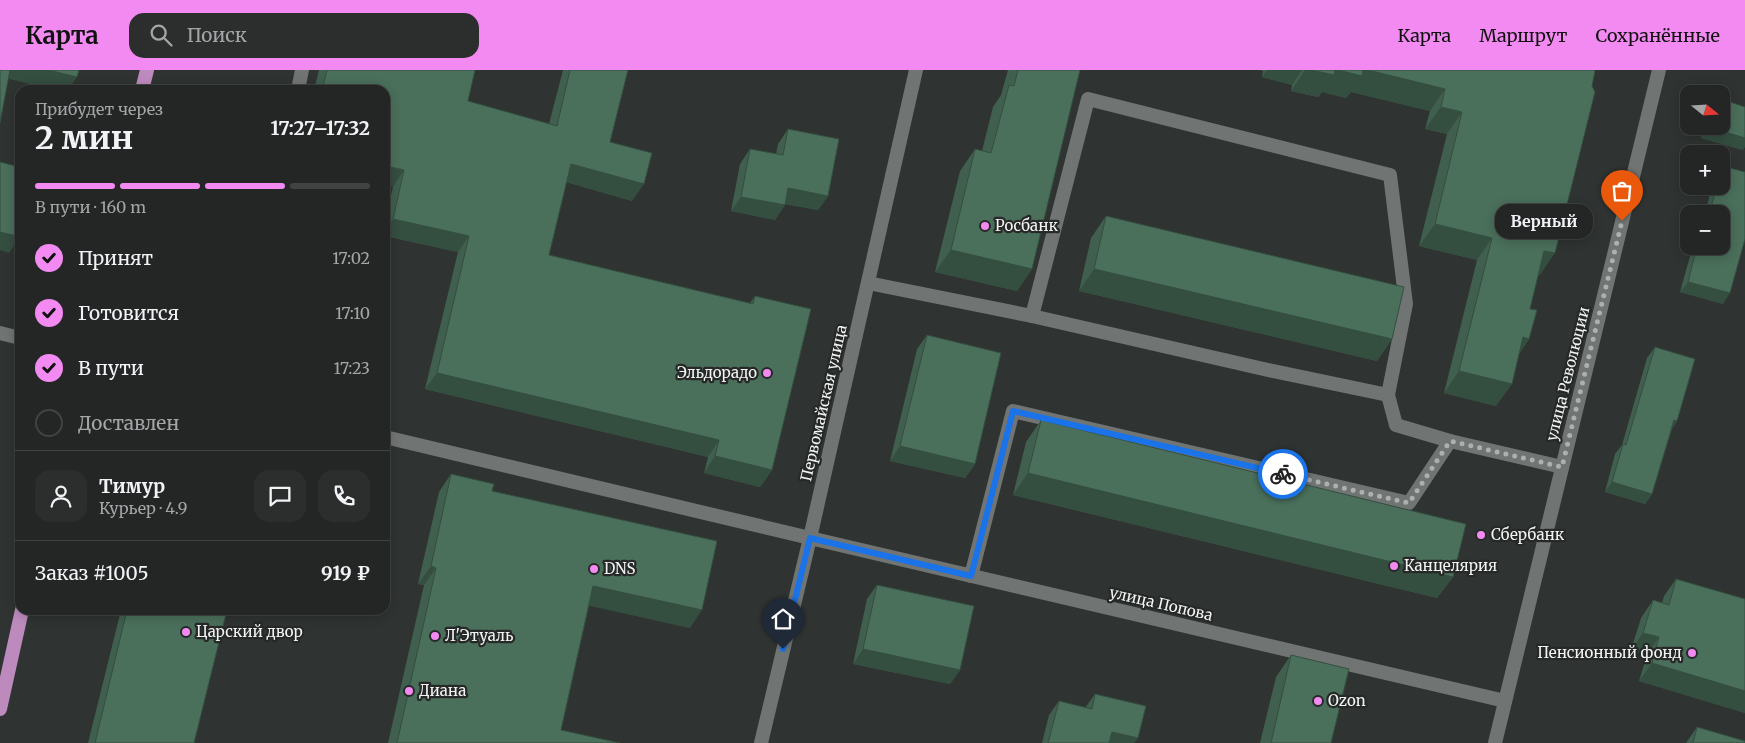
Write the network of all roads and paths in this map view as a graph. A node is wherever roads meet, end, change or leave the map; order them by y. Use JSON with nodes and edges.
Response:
{"nodes":[{"id":1,"x":147,"y":70,"type":"edge"},
{"id":2,"x":302,"y":70,"type":"edge"},
{"id":3,"x":916,"y":70,"type":"edge"},
{"id":4,"x":1659,"y":70,"type":"edge"},
{"id":5,"x":143,"y":85,"type":"edge"},
{"id":6,"x":299,"y":85,"type":"edge"},
{"id":7,"x":868,"y":283,"type":"junction"},
{"id":8,"x":1032,"y":316,"type":"junction"},
{"id":9,"x":0,"y":333,"type":"edge"},
{"id":10,"x":15,"y":337,"type":"edge"},
{"id":11,"x":1388,"y":395,"type":"junction"},
{"id":12,"x":390,"y":438,"type":"edge"},
{"id":13,"x":1450,"y":441,"type":"junction"},
{"id":14,"x":1562,"y":467,"type":"junction"},
{"id":15,"x":810,"y":538,"type":"junction"},
{"id":16,"x":971,"y":576,"type":"junction"},
{"id":17,"x":21,"y":615,"type":"edge"},
{"id":18,"x":1505,"y":701,"type":"junction"},
{"id":19,"x":0,"y":709,"type":"edge"},
{"id":20,"x":761,"y":743,"type":"edge"},
{"id":21,"x":1495,"y":743,"type":"edge"}],
"edges":[{"from":1,"to":5,"type":"main road"},
{"from":2,"to":6,"type":"street"},
{"from":3,"to":7,"type":"street","name":"Первомайская улица"},
{"from":4,"to":14,"type":"street","name":"улица Революции"},
{"from":7,"to":8,"type":"street"},
{"from":7,"to":15,"type":"street","name":"Первомайская улица"},
{"from":8,"to":11,"type":"street"},
{"from":8,"to":11,"type":"street"},
{"from":9,"to":10,"type":"street"},
{"from":11,"to":13,"type":"street"},
{"from":12,"to":15,"type":"street","name":"улица Попова"},
{"from":13,"to":14,"type":"street"},
{"from":13,"to":16,"type":"street"},
{"from":14,"to":18,"type":"street","name":"улица Революции"},
{"from":15,"to":16,"type":"street","name":"улица Попова"},
{"from":15,"to":20,"type":"street","name":"Первомайская улица"},
{"from":16,"to":18,"type":"street","name":"улица Попова"},
{"from":17,"to":19,"type":"main road"},
{"from":18,"to":21,"type":"street","name":"улица Революции"}]}
